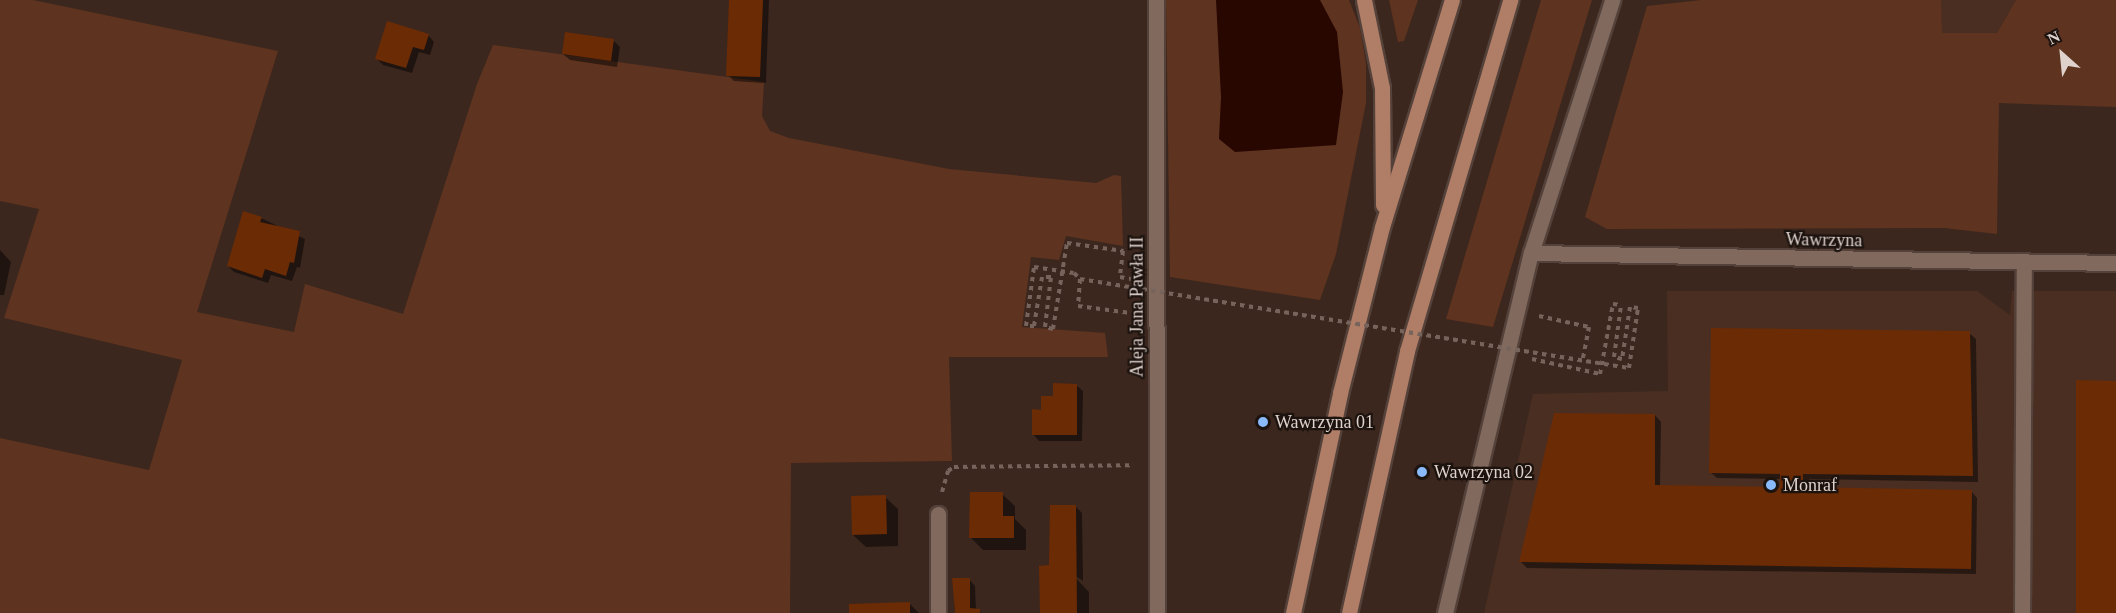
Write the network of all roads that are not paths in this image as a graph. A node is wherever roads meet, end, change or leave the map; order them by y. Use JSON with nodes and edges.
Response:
{"nodes":[{"id":1,"x":1156,"y":0,"type":"edge"},
{"id":2,"x":1364,"y":0,"type":"edge"},
{"id":3,"x":1452,"y":0,"type":"edge"},
{"id":4,"x":1510,"y":0,"type":"edge"},
{"id":5,"x":1612,"y":0,"type":"edge"},
{"id":6,"x":1382,"y":227,"type":"junction"},
{"id":7,"x":1531,"y":253,"type":"junction"},
{"id":8,"x":2024,"y":261,"type":"junction"},
{"id":9,"x":2116,"y":263,"type":"edge"},
{"id":10,"x":938,"y":514,"type":"road end"},
{"id":11,"x":938,"y":613,"type":"edge"},
{"id":12,"x":1157,"y":613,"type":"edge"},
{"id":13,"x":1293,"y":613,"type":"edge"},
{"id":14,"x":1349,"y":613,"type":"edge"},
{"id":15,"x":1445,"y":613,"type":"edge"},
{"id":16,"x":2022,"y":613,"type":"edge"}],
"edges":[{"from":1,"to":12,"type":"street","name":"Aleja Jana Pawła II"},
{"from":2,"to":6,"type":"main road"},
{"from":3,"to":6,"type":"main road"},
{"from":4,"to":14,"type":"main road"},
{"from":5,"to":7,"type":"street"},
{"from":6,"to":13,"type":"main road"},
{"from":7,"to":8,"type":"street","name":"Wawrzyna"},
{"from":7,"to":15,"type":"street"},
{"from":8,"to":9,"type":"street","name":"Wawrzyna"},
{"from":8,"to":16,"type":"street"},
{"from":10,"to":11,"type":"street"}]}
